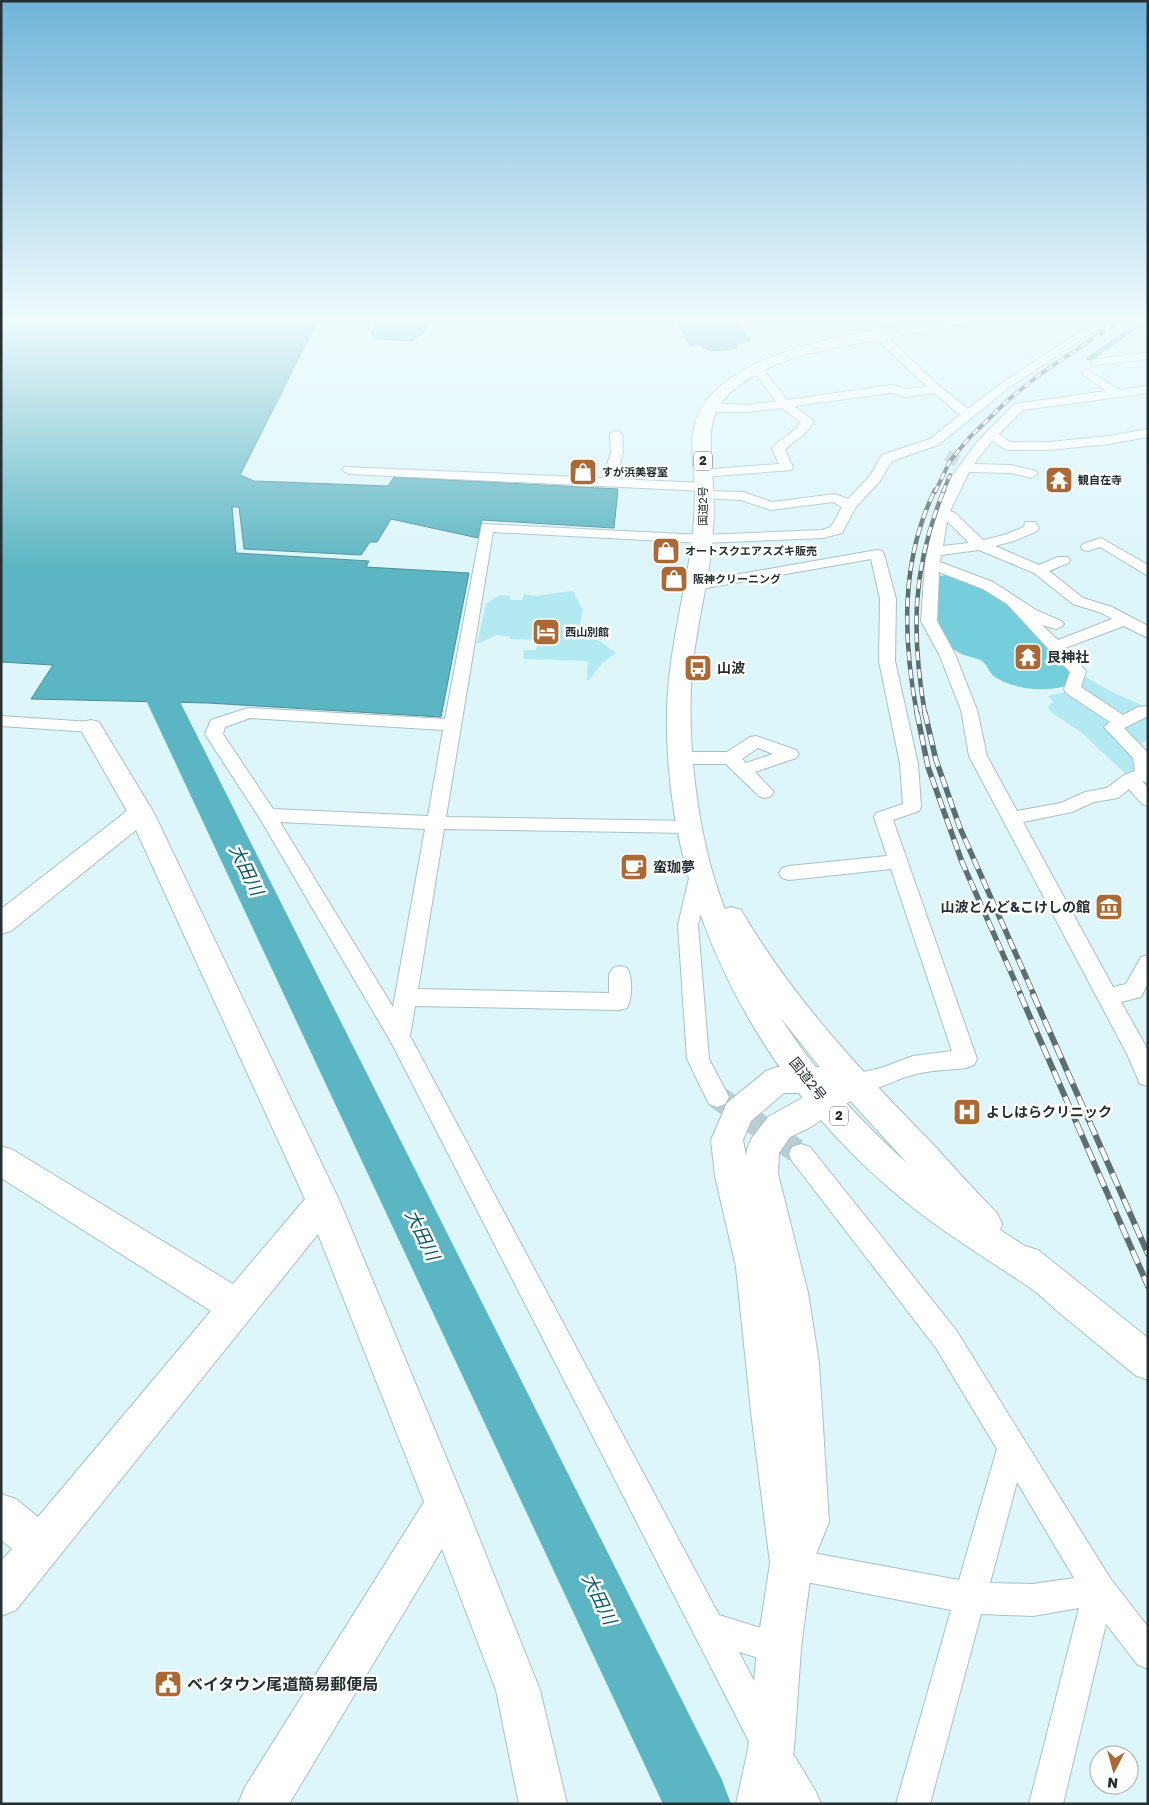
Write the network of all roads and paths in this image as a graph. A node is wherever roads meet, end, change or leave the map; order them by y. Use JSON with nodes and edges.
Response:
{"nodes":[{"id":1,"x":716,"y":400,"type":"edge"},
{"id":2,"x":781,"y":400,"type":"edge"},
{"id":3,"x":807,"y":400,"type":"edge"},
{"id":4,"x":950,"y":400,"type":"edge"},
{"id":5,"x":987,"y":400,"type":"edge"},
{"id":6,"x":1066,"y":400,"type":"edge"},
{"id":7,"x":784,"y":404,"type":"junction"},
{"id":8,"x":710,"y":408,"type":"junction"},
{"id":9,"x":968,"y":415,"type":"junction"},
{"id":10,"x":1148,"y":433,"type":"edge"},
{"id":11,"x":616,"y":434,"type":"dead end"},
{"id":12,"x":992,"y":434,"type":"junction"},
{"id":13,"x":966,"y":466,"type":"junction"},
{"id":14,"x":349,"y":470,"type":"dead end"},
{"id":15,"x":1031,"y":474,"type":"dead end"},
{"id":16,"x":608,"y":482,"type":"junction"},
{"id":17,"x":704,"y":485,"type":"junction"},
{"id":18,"x":850,"y":505,"type":"junction"},
{"id":19,"x":942,"y":513,"type":"junction"},
{"id":20,"x":1030,"y":525,"type":"dead end"},
{"id":21,"x":703,"y":539,"type":"junction"},
{"id":22,"x":980,"y":545,"type":"junction"},
{"id":23,"x":1088,"y":547,"type":"dead end"},
{"id":24,"x":933,"y":558,"type":"junction"},
{"id":25,"x":1062,"y":560,"type":"dead end"},
{"id":26,"x":1039,"y":570,"type":"junction"},
{"id":27,"x":1148,"y":572,"type":"edge"},
{"id":28,"x":695,"y":586,"type":"junction"},
{"id":29,"x":1014,"y":604,"type":"junction"},
{"id":30,"x":1124,"y":620,"type":"junction"},
{"id":31,"x":1056,"y":624,"type":"dead end"},
{"id":32,"x":1148,"y":633,"type":"edge"},
{"id":33,"x":1055,"y":647,"type":"junction"},
{"id":34,"x":1148,"y":711,"type":"edge"},
{"id":35,"x":1,"y":721,"type":"edge"},
{"id":36,"x":1122,"y":722,"type":"junction"},
{"id":37,"x":452,"y":725,"type":"junction"},
{"id":38,"x":91,"y":727,"type":"joint"},
{"id":39,"x":681,"y":758,"type":"junction"},
{"id":40,"x":1141,"y":777,"type":"edge"},
{"id":41,"x":765,"y":792,"type":"dead end"},
{"id":42,"x":1148,"y":800,"type":"edge"},
{"id":43,"x":141,"y":813,"type":"junction"},
{"id":44,"x":267,"y":815,"type":"junction"},
{"id":45,"x":688,"y":816,"type":"junction"},
{"id":46,"x":1012,"y":818,"type":"junction"},
{"id":47,"x":435,"y":823,"type":"junction"},
{"id":48,"x":898,"y":861,"type":"junction"},
{"id":49,"x":789,"y":872,"type":"dead end"},
{"id":50,"x":700,"y":874,"type":"junction"},
{"id":51,"x":4,"y":919,"type":"edge"},
{"id":52,"x":1148,"y":963,"type":"edge"},
{"id":53,"x":620,"y":974,"type":"dead end"},
{"id":54,"x":1107,"y":996,"type":"junction"},
{"id":55,"x":406,"y":997,"type":"junction"},
{"id":56,"x":399,"y":1036,"type":"junction"},
{"id":57,"x":1148,"y":1077,"type":"edge"},
{"id":58,"x":829,"y":1087,"type":"junction"},
{"id":59,"x":717,"y":1097,"type":"tunnel mouth"},
{"id":60,"x":801,"y":1154,"type":"tunnel mouth"},
{"id":61,"x":1,"y":1160,"type":"edge"},
{"id":62,"x":323,"y":1202,"type":"junction"},
{"id":63,"x":237,"y":1307,"type":"junction"},
{"id":64,"x":1148,"y":1362,"type":"edge"},
{"id":65,"x":1012,"y":1446,"type":"junction"},
{"id":66,"x":446,"y":1505,"type":"junction"},
{"id":67,"x":1,"y":1514,"type":"edge"},
{"id":68,"x":42,"y":1546,"type":"junction"},
{"id":69,"x":791,"y":1564,"type":"junction"},
{"id":70,"x":1100,"y":1589,"type":"junction"},
{"id":71,"x":1,"y":1595,"type":"edge"},
{"id":72,"x":970,"y":1598,"type":"junction"},
{"id":73,"x":709,"y":1628,"type":"junction"},
{"id":74,"x":779,"y":1648,"type":"junction"},
{"id":75,"x":1148,"y":1653,"type":"edge"},
{"id":76,"x":766,"y":1771,"type":"edge"},
{"id":77,"x":262,"y":1804,"type":"edge"},
{"id":78,"x":543,"y":1804,"type":"edge"},
{"id":79,"x":804,"y":1804,"type":"edge"},
{"id":80,"x":913,"y":1804,"type":"edge"},
{"id":81,"x":1046,"y":1804,"type":"edge"}],
"edges":[{"from":1,"to":8,"type":"main road","name":"国道2号","number":"2"},
{"from":2,"to":7,"type":"street"},
{"from":3,"to":7,"type":"street"},
{"from":4,"to":9,"type":"street"},
{"from":5,"to":9,"type":"street"},
{"from":6,"to":12,"type":"street"},
{"from":7,"to":8,"type":"street"},
{"from":7,"to":17,"type":"street"},
{"from":8,"to":17,"type":"main road","name":"国道2号","number":"2"},
{"from":9,"to":18,"type":"street"},
{"from":10,"to":12,"type":"street"},
{"from":11,"to":16,"type":"street"},
{"from":12,"to":13,"type":"street"},
{"from":13,"to":15,"type":"street"},
{"from":13,"to":19,"type":"street"},
{"from":14,"to":16,"type":"street"},
{"from":16,"to":17,"type":"street"},
{"from":17,"to":18,"type":"street"},
{"from":17,"to":21,"type":"main road","name":"国道2号","number":"2"},
{"from":18,"to":21,"type":"street"},
{"from":19,"to":22,"type":"street"},
{"from":19,"to":24,"type":"street"},
{"from":20,"to":22,"type":"street"},
{"from":21,"to":28,"type":"main road","name":"国道2号","number":"2"},
{"from":21,"to":37,"type":"street"},
{"from":22,"to":24,"type":"street"},
{"from":22,"to":26,"type":"street"},
{"from":23,"to":27,"type":"street"},
{"from":24,"to":29,"type":"street"},
{"from":24,"to":46,"type":"street"},
{"from":25,"to":26,"type":"street"},
{"from":26,"to":30,"type":"street"},
{"from":28,"to":39,"type":"main road","name":"国道2号","number":"2"},
{"from":28,"to":48,"type":"street"},
{"from":29,"to":31,"type":"street"},
{"from":29,"to":33,"type":"street"},
{"from":30,"to":32,"type":"street"},
{"from":30,"to":33,"type":"street"},
{"from":33,"to":36,"type":"street"},
{"from":34,"to":36,"type":"street"},
{"from":35,"to":38,"type":"street"},
{"from":36,"to":40,"type":"street"},
{"from":37,"to":44,"type":"street"},
{"from":37,"to":47,"type":"street"},
{"from":38,"to":43,"type":"main road"},
{"from":39,"to":41,"type":"street"},
{"from":39,"to":45,"type":"main road","name":"国道2号","number":"2"},
{"from":40,"to":42,"type":"street"},
{"from":40,"to":46,"type":"street"},
{"from":43,"to":51,"type":"main road"},
{"from":43,"to":62,"type":"main road"},
{"from":44,"to":47,"type":"street"},
{"from":44,"to":56,"type":"street"},
{"from":45,"to":47,"type":"street"},
{"from":45,"to":50,"type":"main road","name":"国道2号","number":"2"},
{"from":45,"to":58,"type":"main road","name":"国道2号","number":"2"},
{"from":46,"to":54,"type":"street"},
{"from":47,"to":55,"type":"street"},
{"from":48,"to":49,"type":"street"},
{"from":48,"to":58,"type":"street"},
{"from":50,"to":58,"type":"main road","name":"国道2号","number":"2"},
{"from":50,"to":59,"type":"street"},
{"from":52,"to":54,"type":"street"},
{"from":53,"to":55,"type":"street"},
{"from":54,"to":57,"type":"street"},
{"from":55,"to":56,"type":"street"},
{"from":56,"to":73,"type":"street"},
{"from":58,"to":64,"type":"main road","name":"国道2号","number":"2"},
{"from":58,"to":69,"type":"main road"},
{"from":60,"to":65,"type":"street"},
{"from":61,"to":63,"type":"main road"},
{"from":62,"to":63,"type":"main road"},
{"from":62,"to":66,"type":"main road"},
{"from":63,"to":68,"type":"main road"},
{"from":65,"to":70,"type":"street"},
{"from":65,"to":72,"type":"street"},
{"from":66,"to":77,"type":"main road"},
{"from":66,"to":78,"type":"main road"},
{"from":67,"to":68,"type":"main road"},
{"from":68,"to":71,"type":"main road"},
{"from":69,"to":72,"type":"street"},
{"from":69,"to":74,"type":"main road"},
{"from":70,"to":72,"type":"street"},
{"from":70,"to":75,"type":"street"},
{"from":70,"to":81,"type":"street"},
{"from":72,"to":80,"type":"street"},
{"from":73,"to":74,"type":"street"},
{"from":73,"to":76,"type":"street"},
{"from":74,"to":76,"type":"main road"},
{"from":76,"to":79,"type":"street"}]}
